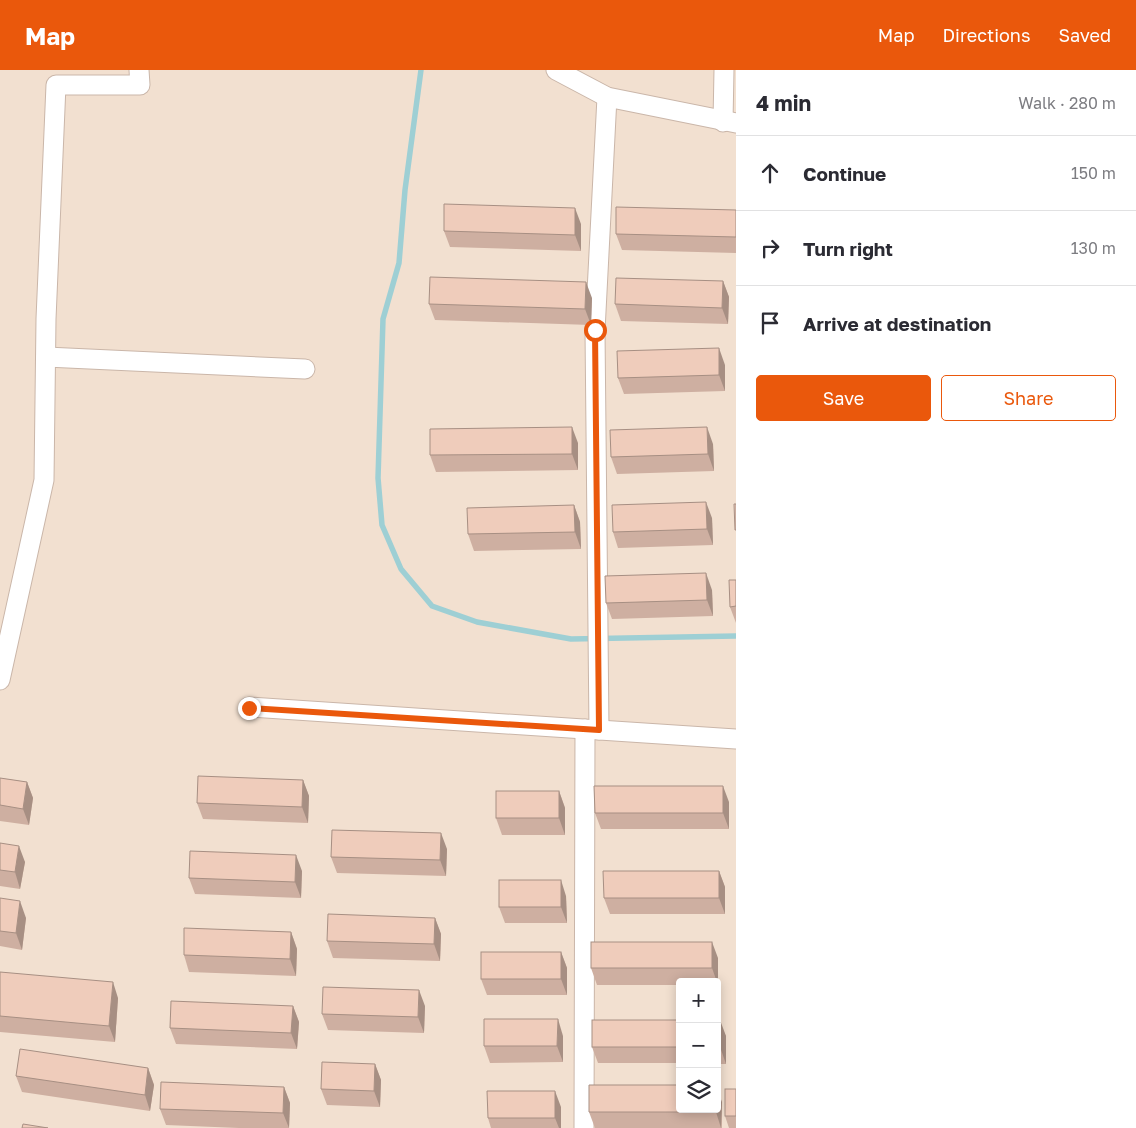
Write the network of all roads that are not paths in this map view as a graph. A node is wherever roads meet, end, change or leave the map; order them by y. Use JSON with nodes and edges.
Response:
{"nodes":[{"id":1,"x":139,"y":70,"type":"edge"},
{"id":2,"x":556,"y":70,"type":"edge"},
{"id":3,"x":724,"y":70,"type":"edge"},
{"id":4,"x":607,"y":97,"type":"junction"},
{"id":5,"x":729,"y":122,"type":"edge"},
{"id":6,"x":46,"y":357,"type":"junction"},
{"id":7,"x":305,"y":369,"type":"dead end"},
{"id":8,"x":0,"y":680,"type":"edge"},
{"id":9,"x":249,"y":708,"type":"dead end"},
{"id":10,"x":592,"y":730,"type":"junction"},
{"id":11,"x":736,"y":739,"type":"edge"},
{"id":12,"x":584,"y":1128,"type":"edge"}],
"edges":[{"from":1,"to":6,"type":"street"},
{"from":2,"to":4,"type":"street"},
{"from":3,"to":5,"type":"street"},
{"from":4,"to":5,"type":"street"},
{"from":4,"to":10,"type":"street"},
{"from":6,"to":7,"type":"street"},
{"from":6,"to":8,"type":"street"},
{"from":9,"to":10,"type":"street"},
{"from":10,"to":11,"type":"street"},
{"from":10,"to":12,"type":"street"}]}
